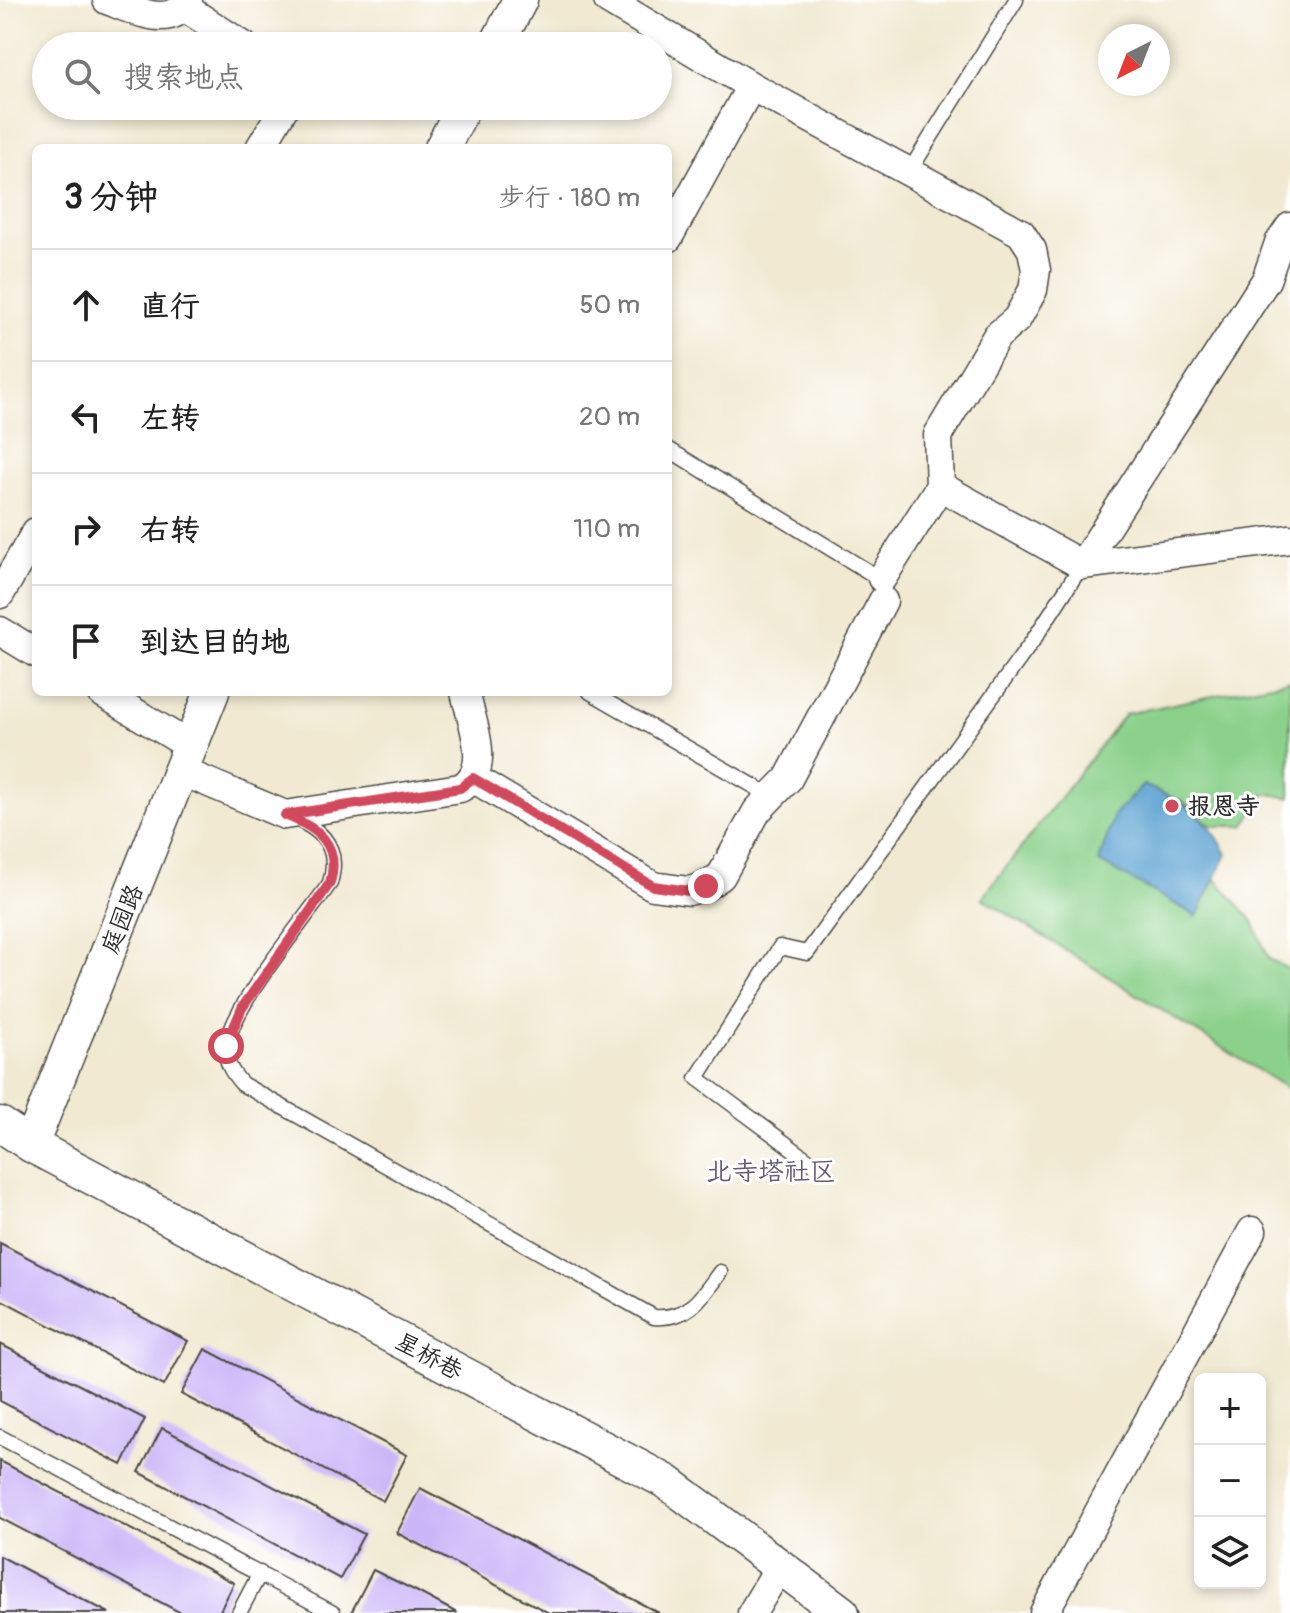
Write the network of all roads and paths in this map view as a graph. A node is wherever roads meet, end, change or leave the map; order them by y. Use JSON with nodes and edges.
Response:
{"nodes":[{"id":1,"x":107,"y":0,"type":"edge"},
{"id":2,"x":520,"y":0,"type":"edge"},
{"id":3,"x":608,"y":0,"type":"edge"},
{"id":4,"x":1016,"y":0,"type":"edge"},
{"id":5,"x":186,"y":3,"type":"edge"},
{"id":6,"x":225,"y":32,"type":"edge"},
{"id":7,"x":503,"y":32,"type":"edge"},
{"id":8,"x":661,"y":32,"type":"edge"},
{"id":9,"x":672,"y":38,"type":"edge"},
{"id":10,"x":751,"y":86,"type":"junction"},
{"id":11,"x":277,"y":120,"type":"edge"},
{"id":12,"x":457,"y":120,"type":"edge"},
{"id":13,"x":262,"y":144,"type":"edge"},
{"id":14,"x":444,"y":144,"type":"edge"},
{"id":15,"x":909,"y":172,"type":"junction"},
{"id":16,"x":1290,"y":227,"type":"edge"},
{"id":17,"x":672,"y":231,"type":"edge"},
{"id":18,"x":672,"y":455,"type":"edge"},
{"id":19,"x":940,"y":486,"type":"junction"},
{"id":20,"x":32,"y":539,"type":"edge"},
{"id":21,"x":1290,"y":539,"type":"edge"},
{"id":22,"x":1082,"y":565,"type":"junction"},
{"id":23,"x":882,"y":590,"type":"junction"},
{"id":24,"x":0,"y":594,"type":"edge"},
{"id":25,"x":0,"y":631,"type":"edge"},
{"id":26,"x":32,"y":651,"type":"edge"},
{"id":27,"x":106,"y":696,"type":"edge"},
{"id":28,"x":210,"y":696,"type":"edge"},
{"id":29,"x":466,"y":696,"type":"edge"},
{"id":30,"x":597,"y":696,"type":"edge"},
{"id":31,"x":186,"y":758,"type":"junction"},
{"id":32,"x":473,"y":778,"type":"junction"},
{"id":33,"x":771,"y":796,"type":"junction"},
{"id":34,"x":285,"y":815,"type":"junction"},
{"id":35,"x":0,"y":1124,"type":"edge"},
{"id":36,"x":31,"y":1145,"type":"junction"},
{"id":37,"x":816,"y":1166,"type":"dead end"},
{"id":38,"x":1252,"y":1231,"type":"dead end"},
{"id":39,"x":720,"y":1272,"type":"dead end"},
{"id":40,"x":0,"y":1437,"type":"edge"},
{"id":41,"x":780,"y":1566,"type":"junction"},
{"id":42,"x":260,"y":1573,"type":"junction"},
{"id":43,"x":239,"y":1613,"type":"edge"},
{"id":44,"x":333,"y":1613,"type":"edge"},
{"id":45,"x":752,"y":1613,"type":"edge"},
{"id":46,"x":842,"y":1613,"type":"edge"},
{"id":47,"x":1044,"y":1613,"type":"edge"}],
"edges":[{"from":1,"to":5,"type":"street"},
{"from":2,"to":7,"type":"street"},
{"from":3,"to":8,"type":"street"},
{"from":4,"to":15,"type":"lane"},
{"from":5,"to":6,"type":"street"},
{"from":9,"to":10,"type":"street"},
{"from":10,"to":15,"type":"street"},
{"from":10,"to":17,"type":"street"},
{"from":11,"to":13,"type":"street"},
{"from":12,"to":14,"type":"street"},
{"from":15,"to":19,"type":"street"},
{"from":16,"to":22,"type":"street"},
{"from":18,"to":23,"type":"lane"},
{"from":19,"to":22,"type":"street"},
{"from":19,"to":23,"type":"street"},
{"from":20,"to":24,"type":"street"},
{"from":21,"to":22,"type":"street"},
{"from":22,"to":37,"type":"lane"},
{"from":23,"to":33,"type":"street"},
{"from":25,"to":26,"type":"street"},
{"from":27,"to":31,"type":"street"},
{"from":28,"to":31,"type":"street","name":"庭园路"},
{"from":29,"to":32,"type":"street"},
{"from":30,"to":33,"type":"lane"},
{"from":31,"to":34,"type":"street"},
{"from":31,"to":36,"type":"street","name":"庭园路"},
{"from":32,"to":33,"type":"street"},
{"from":32,"to":34,"type":"street"},
{"from":34,"to":39,"type":"lane"},
{"from":35,"to":36,"type":"street","name":"星桥巷"},
{"from":36,"to":41,"type":"street","name":"星桥巷"},
{"from":38,"to":47,"type":"street"},
{"from":40,"to":42,"type":"lane"},
{"from":41,"to":45,"type":"street"},
{"from":41,"to":46,"type":"street","name":"星桥巷"},
{"from":42,"to":43,"type":"lane"},
{"from":42,"to":44,"type":"lane"}]}
